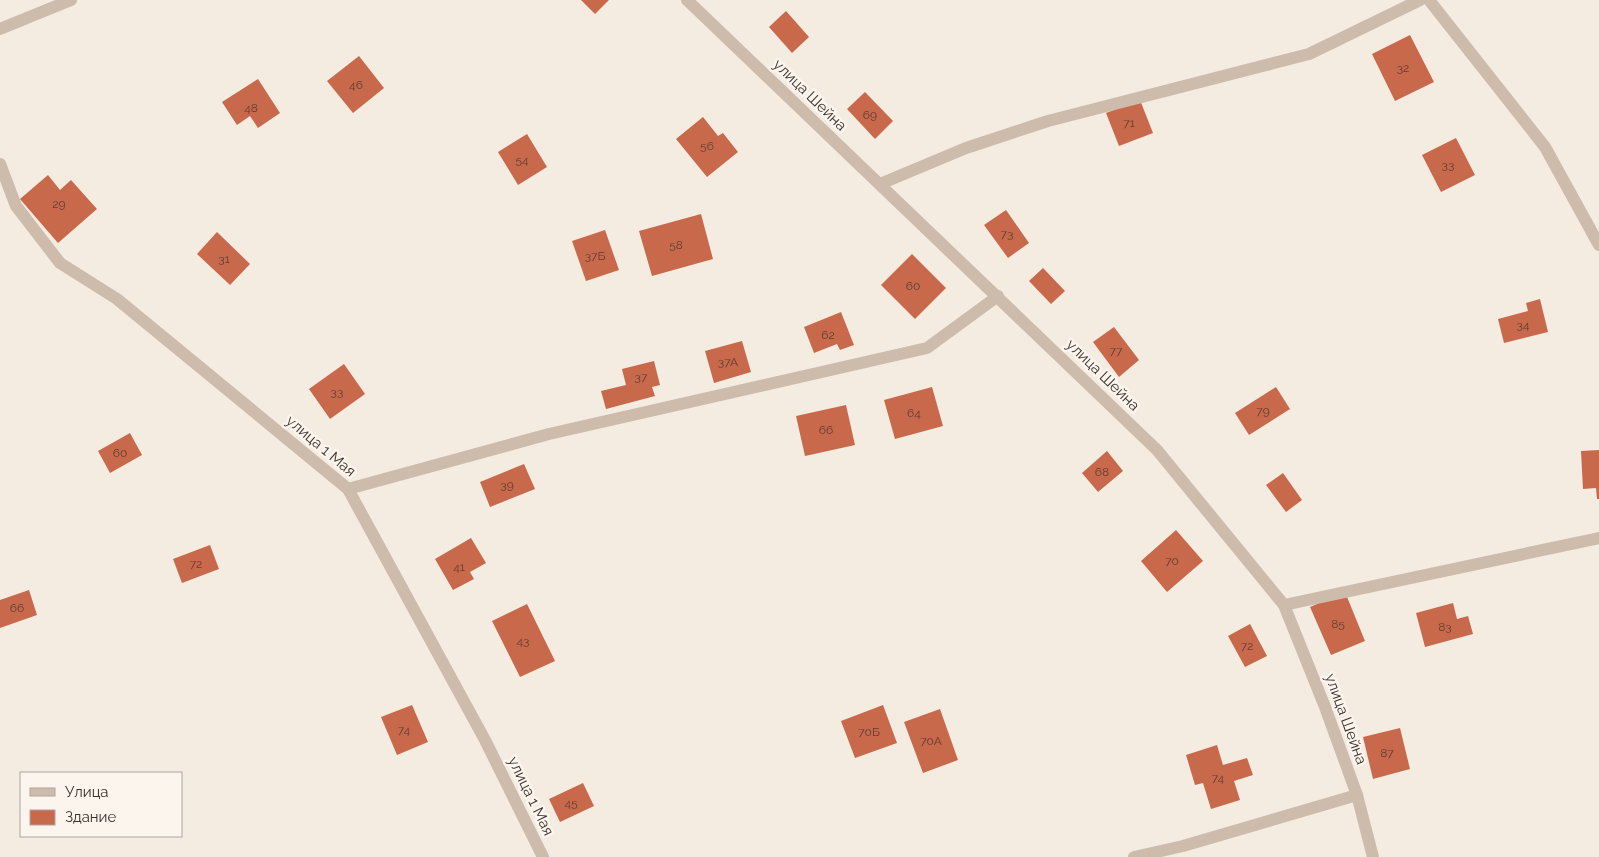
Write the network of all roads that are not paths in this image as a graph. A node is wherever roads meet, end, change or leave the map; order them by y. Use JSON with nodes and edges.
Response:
{"nodes":[{"id":1,"x":72,"y":0,"type":"edge"},
{"id":2,"x":687,"y":0,"type":"edge"},
{"id":3,"x":1420,"y":0,"type":"edge"},
{"id":4,"x":1428,"y":0,"type":"edge"},
{"id":5,"x":0,"y":29,"type":"edge"},
{"id":6,"x":0,"y":164,"type":"edge"},
{"id":7,"x":880,"y":184,"type":"junction"},
{"id":8,"x":1599,"y":246,"type":"edge"},
{"id":9,"x":998,"y":296,"type":"junction"},
{"id":10,"x":348,"y":489,"type":"junction"},
{"id":11,"x":1599,"y":538,"type":"edge"},
{"id":12,"x":1284,"y":605,"type":"junction"},
{"id":13,"x":1356,"y":795,"type":"junction"},
{"id":14,"x":542,"y":857,"type":"edge"},
{"id":15,"x":1134,"y":857,"type":"edge"},
{"id":16,"x":1373,"y":857,"type":"edge"}],
"edges":[{"from":1,"to":5,"type":"street"},
{"from":2,"to":7,"type":"street","name":"улица Шейна"},
{"from":3,"to":7,"type":"street"},
{"from":4,"to":8,"type":"street"},
{"from":6,"to":10,"type":"street","name":"улица 1 Мая"},
{"from":7,"to":9,"type":"street","name":"улица Шейна"},
{"from":9,"to":10,"type":"street"},
{"from":9,"to":12,"type":"street","name":"улица Шейна"},
{"from":10,"to":14,"type":"street","name":"улица 1 Мая"},
{"from":11,"to":12,"type":"street"},
{"from":12,"to":13,"type":"street","name":"улица Шейна"},
{"from":13,"to":15,"type":"street"},
{"from":13,"to":16,"type":"street","name":"улица Шейна"}]}
